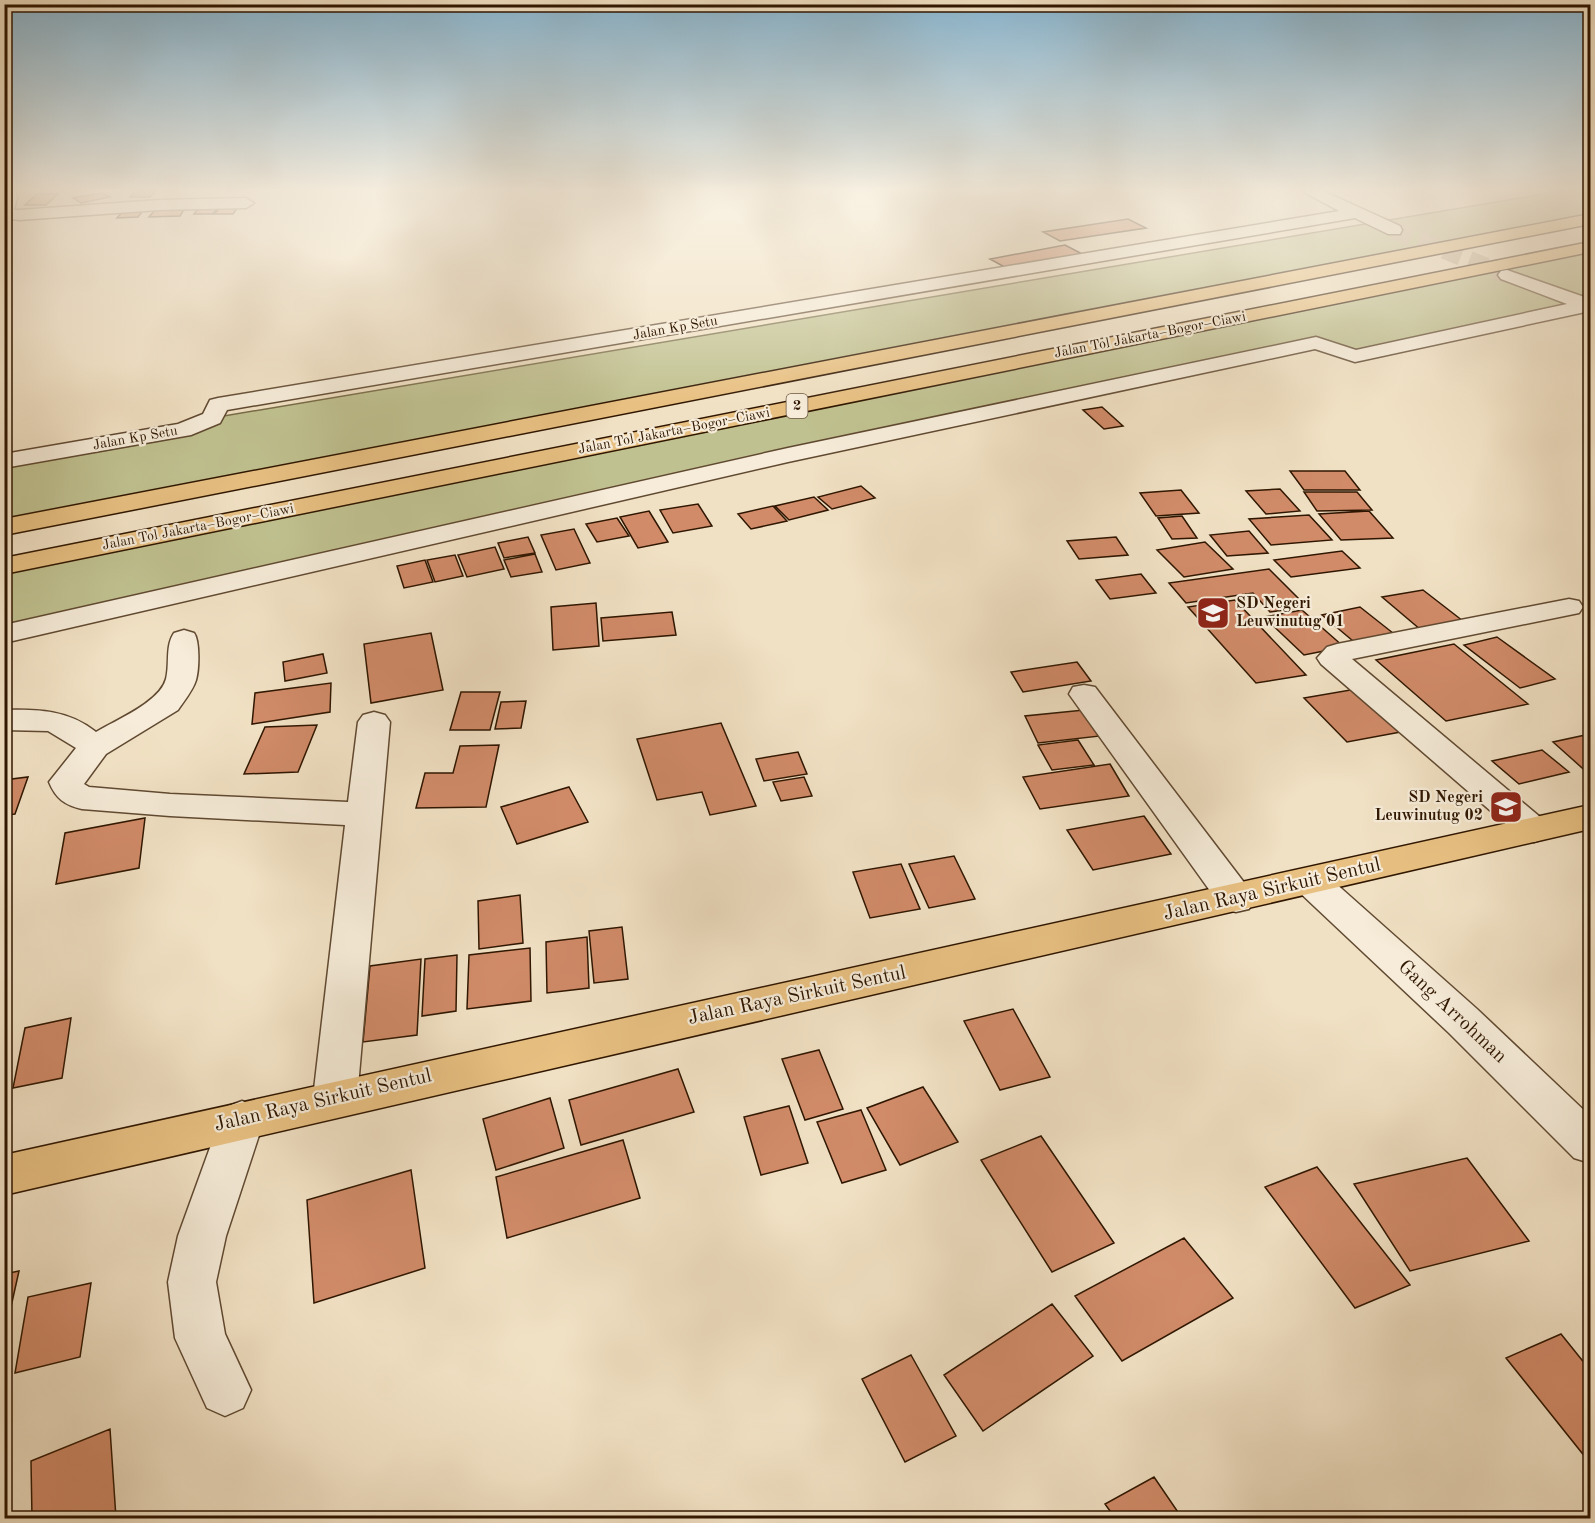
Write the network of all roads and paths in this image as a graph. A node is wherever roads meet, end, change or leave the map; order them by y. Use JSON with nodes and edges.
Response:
{"nodes":[{"id":1,"x":1071,"y":261,"type":"edge"},
{"id":2,"x":1373,"y":261,"type":"tunnel mouth"},
{"id":3,"x":1520,"y":261,"type":"edge"},
{"id":4,"x":1507,"y":275,"type":"tunnel mouth"},
{"id":5,"x":1590,"y":306,"type":"edge"},
{"id":6,"x":4,"y":461,"type":"edge"},
{"id":7,"x":4,"y":527,"type":"edge"},
{"id":8,"x":4,"y":566,"type":"edge"},
{"id":9,"x":1569,"y":607,"type":"dead end"},
{"id":10,"x":4,"y":634,"type":"edge"},
{"id":11,"x":184,"y":639,"type":"dead end"},
{"id":12,"x":1084,"y":694,"type":"dead end"},
{"id":13,"x":4,"y":720,"type":"edge"},
{"id":14,"x":374,"y":722,"type":"dead end"},
{"id":15,"x":94,"y":747,"type":"junction"},
{"id":16,"x":364,"y":814,"type":"junction"},
{"id":17,"x":1590,"y":817,"type":"edge"},
{"id":18,"x":1534,"y":830,"type":"junction"},
{"id":19,"x":1311,"y":882,"type":"junction"},
{"id":20,"x":1236,"y":899,"type":"junction"},
{"id":21,"x":335,"y":1098,"type":"junction"},
{"id":22,"x":242,"y":1120,"type":"junction"},
{"id":23,"x":1590,"y":1144,"type":"edge"},
{"id":24,"x":4,"y":1175,"type":"edge"},
{"id":25,"x":225,"y":1390,"type":"dead end"}],
"edges":[{"from":1,"to":6,"type":"street","name":"Jalan Kp Setu"},
{"from":2,"to":7,"type":"main road","name":"Jalan Tol Jakarta–Bogor–Ciawi","number":"2"},
{"from":3,"to":8,"type":"main road","name":"Jalan Tol Jakarta–Bogor–Ciawi","number":"2"},
{"from":4,"to":5,"type":"street"},
{"from":5,"to":10,"type":"street"},
{"from":9,"to":18,"type":"street"},
{"from":11,"to":15,"type":"street"},
{"from":12,"to":20,"type":"street"},
{"from":13,"to":15,"type":"street"},
{"from":14,"to":16,"type":"street"},
{"from":15,"to":16,"type":"street"},
{"from":16,"to":21,"type":"street"},
{"from":17,"to":18,"type":"main road","name":"Jalan Raya Sirkuit Sentul"},
{"from":18,"to":19,"type":"main road","name":"Jalan Raya Sirkuit Sentul"},
{"from":19,"to":20,"type":"main road","name":"Jalan Raya Sirkuit Sentul"},
{"from":19,"to":23,"type":"street","name":"Gang Arrohman"},
{"from":20,"to":21,"type":"main road","name":"Jalan Raya Sirkuit Sentul"},
{"from":21,"to":22,"type":"main road","name":"Jalan Raya Sirkuit Sentul"},
{"from":22,"to":24,"type":"main road","name":"Jalan Raya Sirkuit Sentul"},
{"from":22,"to":25,"type":"street"}]}
